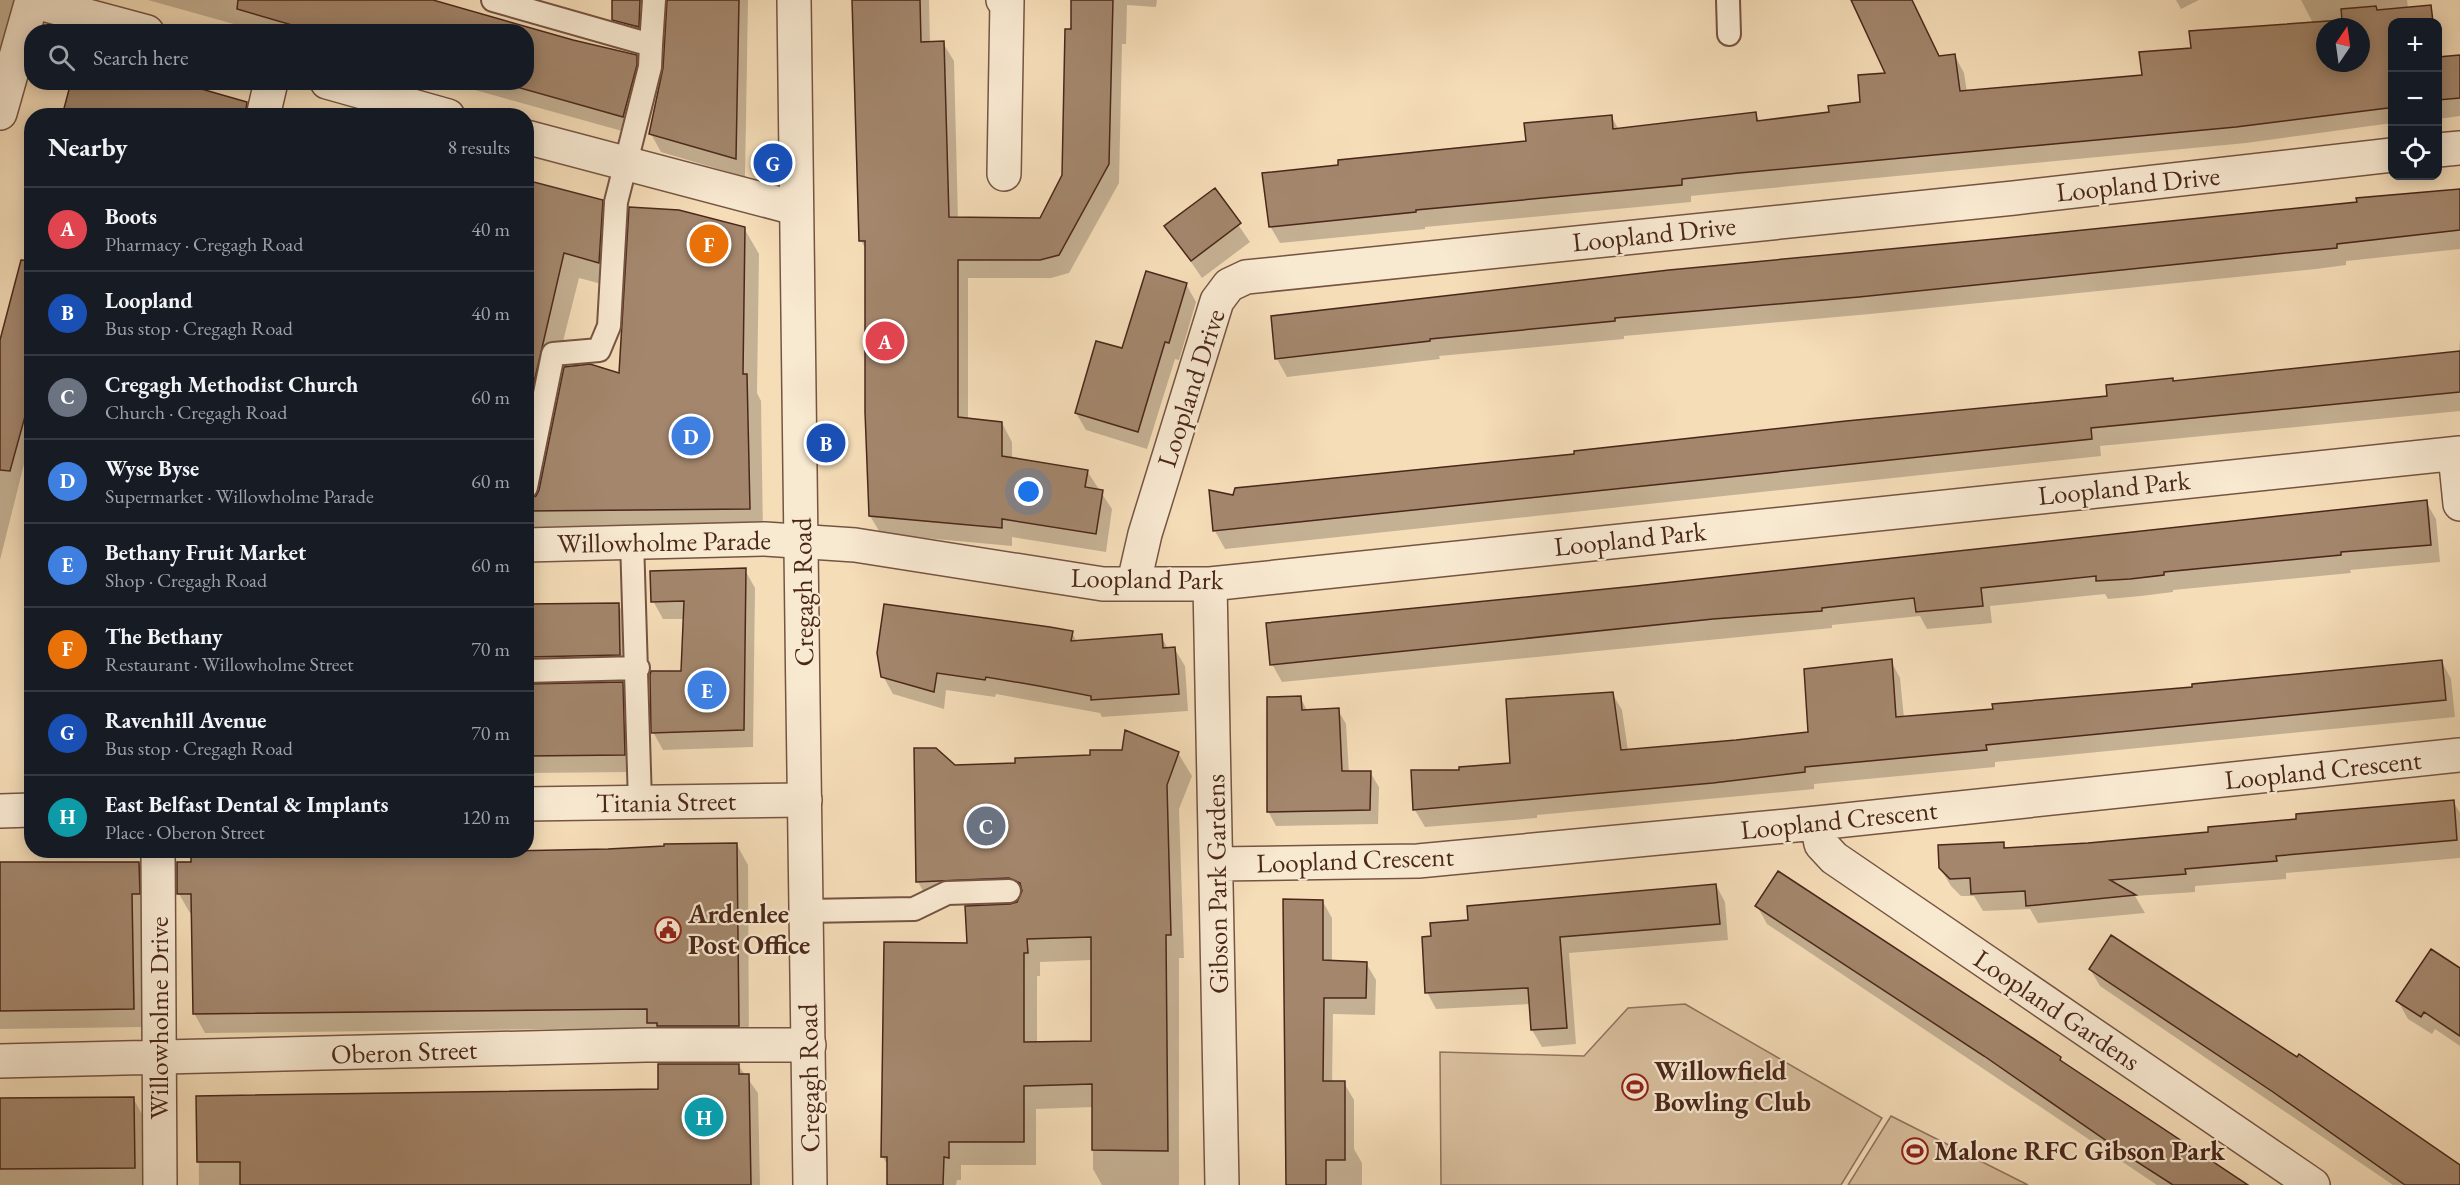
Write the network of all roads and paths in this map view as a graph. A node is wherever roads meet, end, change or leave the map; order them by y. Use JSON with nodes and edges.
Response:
{"nodes":[{"id":1,"x":493,"y":0,"type":"edge"},
{"id":2,"x":654,"y":0,"type":"edge"},
{"id":3,"x":794,"y":0,"type":"edge"},
{"id":4,"x":1003,"y":0,"type":"edge"},
{"id":5,"x":1728,"y":0,"type":"edge"},
{"id":6,"x":32,"y":1,"type":"edge"},
{"id":7,"x":25,"y":24,"type":"edge"},
{"id":8,"x":117,"y":24,"type":"edge"},
{"id":9,"x":24,"y":29,"type":"edge"},
{"id":10,"x":1729,"y":34,"type":"dead end"},
{"id":11,"x":651,"y":45,"type":"junction"},
{"id":12,"x":269,"y":90,"type":"edge"},
{"id":13,"x":355,"y":90,"type":"edge"},
{"id":14,"x":265,"y":108,"type":"edge"},
{"id":15,"x":420,"y":108,"type":"edge"},
{"id":16,"x":0,"y":113,"type":"edge"},
{"id":17,"x":534,"y":139,"type":"edge"},
{"id":18,"x":2460,"y":147,"type":"edge"},
{"id":19,"x":2442,"y":149,"type":"edge"},
{"id":20,"x":2388,"y":155,"type":"edge"},
{"id":21,"x":625,"y":165,"type":"junction"},
{"id":22,"x":1004,"y":174,"type":"dead end"},
{"id":23,"x":795,"y":208,"type":"junction"},
{"id":24,"x":534,"y":448,"type":"edge"},
{"id":25,"x":2457,"y":454,"type":"edge"},
{"id":26,"x":2460,"y":504,"type":"edge"},
{"id":27,"x":632,"y":540,"type":"junction"},
{"id":28,"x":534,"y":545,"type":"edge"},
{"id":29,"x":802,"y":553,"type":"junction"},
{"id":30,"x":1134,"y":582,"type":"junction"},
{"id":31,"x":1210,"y":584,"type":"junction"},
{"id":32,"x":638,"y":668,"type":"junction"},
{"id":33,"x":534,"y":671,"type":"edge"},
{"id":34,"x":2460,"y":755,"type":"edge"},
{"id":35,"x":805,"y":800,"type":"junction"},
{"id":36,"x":640,"y":803,"type":"junction"},
{"id":37,"x":534,"y":804,"type":"edge"},
{"id":38,"x":24,"y":810,"type":"edge"},
{"id":39,"x":0,"y":811,"type":"edge"},
{"id":40,"x":1817,"y":823,"type":"junction"},
{"id":41,"x":158,"y":858,"type":"edge"},
{"id":42,"x":1217,"y":864,"type":"junction"},
{"id":43,"x":1009,"y":891,"type":"dead end"},
{"id":44,"x":807,"y":910,"type":"junction"},
{"id":45,"x":809,"y":1045,"type":"junction"},
{"id":46,"x":159,"y":1057,"type":"junction"},
{"id":47,"x":0,"y":1061,"type":"edge"},
{"id":48,"x":160,"y":1185,"type":"edge"},
{"id":49,"x":810,"y":1185,"type":"edge"},
{"id":50,"x":1222,"y":1185,"type":"edge"},
{"id":51,"x":2313,"y":1185,"type":"edge"}],
"edges":[{"from":1,"to":11,"type":"lane"},
{"from":2,"to":11,"type":"lane"},
{"from":3,"to":23,"type":"street","name":"Cregagh Road"},
{"from":4,"to":22,"type":"street"},
{"from":5,"to":10,"type":"lane"},
{"from":6,"to":7,"type":"street"},
{"from":6,"to":8,"type":"street"},
{"from":9,"to":16,"type":"street"},
{"from":11,"to":21,"type":"lane"},
{"from":12,"to":14,"type":"street"},
{"from":13,"to":15,"type":"street"},
{"from":17,"to":21,"type":"street"},
{"from":18,"to":19,"type":"street"},
{"from":20,"to":30,"type":"street","name":"Loopland Drive"},
{"from":21,"to":23,"type":"street"},
{"from":21,"to":24,"type":"lane"},
{"from":23,"to":29,"type":"street","name":"Cregagh Road"},
{"from":25,"to":26,"type":"street"},
{"from":25,"to":31,"type":"street","name":"Loopland Park"},
{"from":27,"to":28,"type":"street","name":"Willowholme Parade"},
{"from":27,"to":29,"type":"street","name":"Willowholme Parade"},
{"from":27,"to":32,"type":"lane"},
{"from":29,"to":30,"type":"street","name":"Loopland Park"},
{"from":29,"to":35,"type":"street","name":"Cregagh Road"},
{"from":30,"to":31,"type":"street","name":"Loopland Park"},
{"from":31,"to":42,"type":"street","name":"Gibson Park Gardens"},
{"from":32,"to":33,"type":"lane"},
{"from":32,"to":36,"type":"lane"},
{"from":34,"to":40,"type":"street","name":"Loopland Crescent"},
{"from":35,"to":36,"type":"street","name":"Titania Street"},
{"from":35,"to":44,"type":"street","name":"Cregagh Road"},
{"from":36,"to":37,"type":"street","name":"Titania Street"},
{"from":38,"to":39,"type":"street"},
{"from":40,"to":42,"type":"street","name":"Loopland Crescent"},
{"from":40,"to":51,"type":"street","name":"Loopland Gardens"},
{"from":41,"to":46,"type":"street","name":"Willowholme Drive"},
{"from":42,"to":50,"type":"street","name":"Gibson Park Gardens"},
{"from":43,"to":44,"type":"lane"},
{"from":44,"to":45,"type":"street","name":"Cregagh Road"},
{"from":45,"to":46,"type":"street","name":"Oberon Street"},
{"from":45,"to":49,"type":"street","name":"Cregagh Road"},
{"from":46,"to":47,"type":"street","name":"Oberon Street"},
{"from":46,"to":48,"type":"street","name":"Willowholme Drive"}]}
